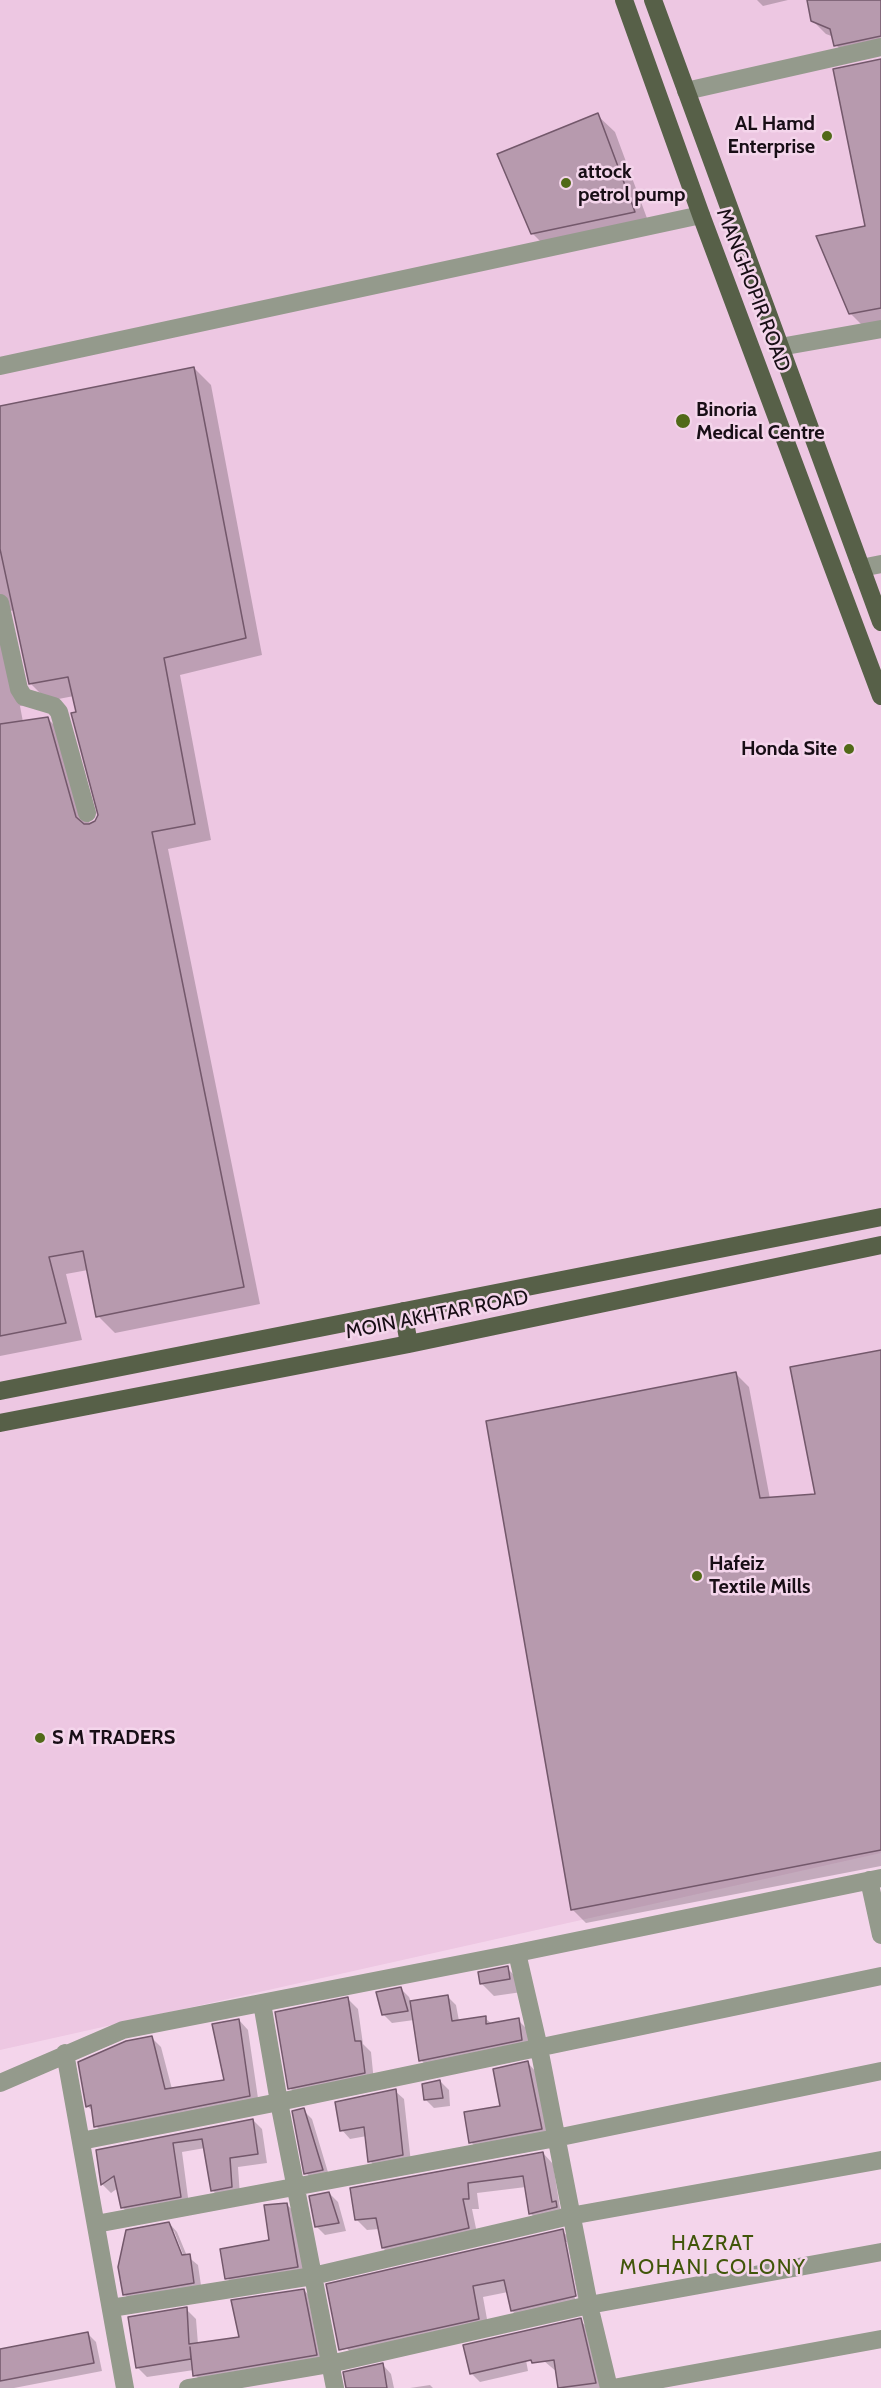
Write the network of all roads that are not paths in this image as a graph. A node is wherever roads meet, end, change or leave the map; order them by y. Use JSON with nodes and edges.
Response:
{"nodes":[{"id":1,"x":624,"y":0,"type":"edge"},
{"id":2,"x":653,"y":0,"type":"edge"},
{"id":3,"x":881,"y":47,"type":"edge"},
{"id":4,"x":686,"y":91,"type":"junction"},
{"id":5,"x":701,"y":215,"type":"junction"},
{"id":6,"x":881,"y":329,"type":"edge"},
{"id":7,"x":780,"y":347,"type":"junction"},
{"id":8,"x":0,"y":366,"type":"edge"},
{"id":9,"x":881,"y":564,"type":"edge"},
{"id":10,"x":861,"y":568,"type":"junction"},
{"id":11,"x":0,"y":603,"type":"edge"},
{"id":12,"x":881,"y":622,"type":"edge"},
{"id":13,"x":881,"y":696,"type":"edge"},
{"id":14,"x":87,"y":813,"type":"dead end"},
{"id":15,"x":881,"y":1217,"type":"edge"},
{"id":16,"x":881,"y":1245,"type":"edge"},
{"id":17,"x":403,"y":1311,"type":"junction"},
{"id":18,"x":409,"y":1344,"type":"junction"},
{"id":19,"x":0,"y":1391,"type":"edge"},
{"id":20,"x":0,"y":1423,"type":"edge"},
{"id":21,"x":875,"y":1879,"type":"edge"},
{"id":22,"x":881,"y":1935,"type":"edge"},
{"id":23,"x":517,"y":1953,"type":"junction"},
{"id":24,"x":881,"y":1976,"type":"edge"},
{"id":25,"x":262,"y":2003,"type":"junction"},
{"id":26,"x":539,"y":2048,"type":"junction"},
{"id":27,"x":65,"y":2053,"type":"junction"},
{"id":28,"x":881,"y":2072,"type":"edge"},
{"id":29,"x":0,"y":2083,"type":"edge"},
{"id":30,"x":279,"y":2102,"type":"junction"},
{"id":31,"x":556,"y":2139,"type":"junction"},
{"id":32,"x":81,"y":2140,"type":"junction"},
{"id":33,"x":881,"y":2160,"type":"edge"},
{"id":34,"x":296,"y":2188,"type":"junction"},
{"id":35,"x":570,"y":2216,"type":"junction"},
{"id":36,"x":96,"y":2224,"type":"junction"},
{"id":37,"x":881,"y":2252,"type":"edge"},
{"id":38,"x":313,"y":2276,"type":"junction"},
{"id":39,"x":589,"y":2305,"type":"junction"},
{"id":40,"x":111,"y":2308,"type":"junction"},
{"id":41,"x":881,"y":2339,"type":"edge"},
{"id":42,"x":330,"y":2364,"type":"junction"},
{"id":43,"x":125,"y":2388,"type":"edge"},
{"id":44,"x":188,"y":2388,"type":"edge"},
{"id":45,"x":335,"y":2388,"type":"edge"},
{"id":46,"x":611,"y":2388,"type":"edge"}],
"edges":[{"from":1,"to":5,"type":"main road","name":"MANGHOPIR ROAD"},
{"from":2,"to":4,"type":"main road"},
{"from":3,"to":4,"type":"street"},
{"from":4,"to":7,"type":"main road"},
{"from":5,"to":8,"type":"street"},
{"from":5,"to":13,"type":"main road","name":"MANGHOPIR ROAD"},
{"from":6,"to":7,"type":"street"},
{"from":7,"to":10,"type":"main road"},
{"from":9,"to":10,"type":"street"},
{"from":10,"to":12,"type":"main road"},
{"from":11,"to":14,"type":"street"},
{"from":15,"to":17,"type":"main road","name":"MOIN AKHTAR ROAD"},
{"from":16,"to":18,"type":"main road","name":"MOIN AKHTAR ROAD"},
{"from":17,"to":18,"type":"main road"},
{"from":17,"to":19,"type":"main road","name":"MOIN AKHTAR ROAD"},
{"from":18,"to":20,"type":"main road","name":"MOIN AKHTAR ROAD"},
{"from":21,"to":22,"type":"street"},
{"from":21,"to":23,"type":"street"},
{"from":23,"to":25,"type":"street"},
{"from":23,"to":26,"type":"street"},
{"from":24,"to":26,"type":"street"},
{"from":25,"to":27,"type":"street"},
{"from":25,"to":30,"type":"street"},
{"from":26,"to":30,"type":"street"},
{"from":26,"to":31,"type":"street"},
{"from":27,"to":29,"type":"street"},
{"from":27,"to":32,"type":"street"},
{"from":28,"to":31,"type":"street"},
{"from":30,"to":32,"type":"street"},
{"from":30,"to":34,"type":"street"},
{"from":31,"to":34,"type":"street"},
{"from":31,"to":35,"type":"street"},
{"from":32,"to":36,"type":"street"},
{"from":33,"to":35,"type":"street"},
{"from":34,"to":36,"type":"street"},
{"from":34,"to":38,"type":"street"},
{"from":35,"to":38,"type":"street"},
{"from":35,"to":39,"type":"street"},
{"from":36,"to":40,"type":"street"},
{"from":37,"to":39,"type":"street"},
{"from":38,"to":40,"type":"street"},
{"from":38,"to":42,"type":"street"},
{"from":39,"to":42,"type":"street"},
{"from":39,"to":46,"type":"street"},
{"from":40,"to":43,"type":"street"},
{"from":41,"to":46,"type":"street"},
{"from":42,"to":44,"type":"street"},
{"from":42,"to":45,"type":"street"}]}
